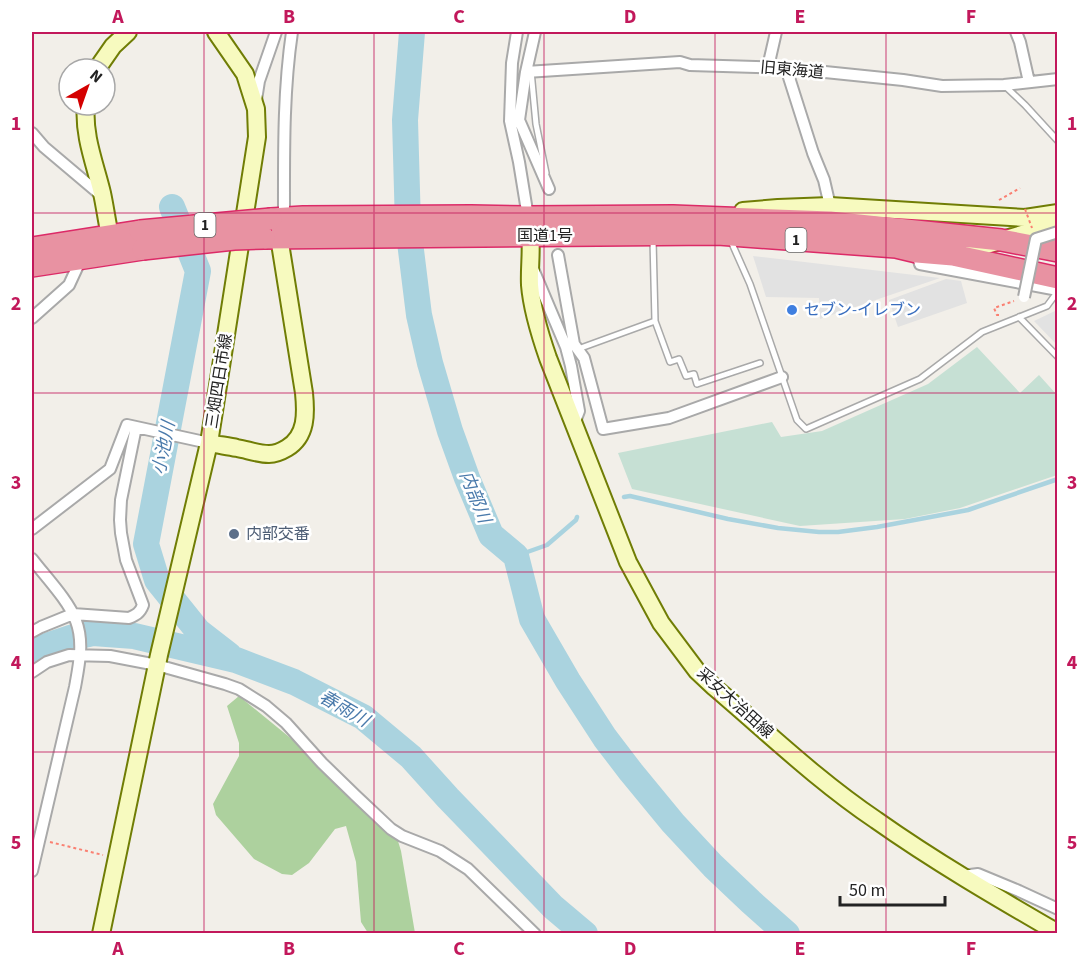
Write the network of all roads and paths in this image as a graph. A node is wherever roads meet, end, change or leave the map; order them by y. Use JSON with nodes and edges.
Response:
{"nodes":[{"id":1,"x":128,"y":32,"type":"edge"},
{"id":2,"x":216,"y":32,"type":"edge"},
{"id":3,"x":276,"y":32,"type":"edge"},
{"id":4,"x":292,"y":32,"type":"edge"},
{"id":5,"x":517,"y":32,"type":"edge"},
{"id":6,"x":535,"y":32,"type":"edge"},
{"id":7,"x":776,"y":32,"type":"edge"},
{"id":8,"x":1016,"y":32,"type":"edge"},
{"id":9,"x":105,"y":57,"type":"edge"},
{"id":10,"x":768,"y":67,"type":"junction"},
{"id":11,"x":786,"y":68,"type":"junction"},
{"id":12,"x":528,"y":72,"type":"junction"},
{"id":13,"x":1058,"y":79,"type":"edge"},
{"id":14,"x":1029,"y":82,"type":"junction"},
{"id":15,"x":1004,"y":85,"type":"junction"},
{"id":16,"x":256,"y":109,"type":"junction"},
{"id":17,"x":85,"y":117,"type":"edge"},
{"id":18,"x":515,"y":120,"type":"junction"},
{"id":19,"x":32,"y":133,"type":"edge"},
{"id":20,"x":1058,"y":141,"type":"edge"},
{"id":21,"x":549,"y":189,"type":"joint"},
{"id":22,"x":103,"y":196,"type":"junction"},
{"id":23,"x":830,"y":206,"type":"junction"},
{"id":24,"x":1025,"y":209,"type":"dead end"},
{"id":25,"x":1058,"y":213,"type":"edge"},
{"id":26,"x":673,"y":216,"type":"junction"},
{"id":27,"x":1058,"y":224,"type":"edge"},
{"id":28,"x":284,"y":227,"type":"junction"},
{"id":29,"x":530,"y":227,"type":"junction"},
{"id":30,"x":1058,"y":232,"type":"edge"},
{"id":31,"x":653,"y":235,"type":"junction"},
{"id":32,"x":728,"y":235,"type":"junction"},
{"id":33,"x":110,"y":236,"type":"junction"},
{"id":34,"x":1036,"y":239,"type":"junction"},
{"id":35,"x":141,"y":240,"type":"junction"},
{"id":36,"x":1001,"y":240,"type":"junction"},
{"id":37,"x":32,"y":248,"type":"edge"},
{"id":38,"x":1058,"y":251,"type":"edge"},
{"id":39,"x":917,"y":252,"type":"junction"},
{"id":40,"x":558,"y":255,"type":"dead end"},
{"id":41,"x":953,"y":255,"type":"junction"},
{"id":42,"x":81,"y":259,"type":"junction"},
{"id":43,"x":531,"y":265,"type":"junction"},
{"id":44,"x":32,"y":266,"type":"edge"},
{"id":45,"x":1058,"y":278,"type":"edge"},
{"id":46,"x":1058,"y":291,"type":"edge"},
{"id":47,"x":1024,"y":297,"type":"joint"},
{"id":48,"x":1007,"y":312,"type":"dead end"},
{"id":49,"x":1019,"y":317,"type":"junction"},
{"id":50,"x":32,"y":318,"type":"edge"},
{"id":51,"x":655,"y":321,"type":"junction"},
{"id":52,"x":573,"y":347,"type":"junction"},
{"id":53,"x":1058,"y":357,"type":"edge"},
{"id":54,"x":760,"y":363,"type":"dead end"},
{"id":55,"x":782,"y":377,"type":"junction"},
{"id":56,"x":574,"y":424,"type":"junction"},
{"id":57,"x":137,"y":428,"type":"junction"},
{"id":58,"x":209,"y":443,"type":"junction"},
{"id":59,"x":32,"y":529,"type":"edge"},
{"id":60,"x":32,"y":559,"type":"edge"},
{"id":61,"x":75,"y":618,"type":"junction"},
{"id":62,"x":32,"y":632,"type":"edge"},
{"id":63,"x":80,"y":651,"type":"junction"},
{"id":64,"x":158,"y":660,"type":"junction"},
{"id":65,"x":32,"y":672,"type":"edge"},
{"id":66,"x":39,"y":839,"type":"junction"},
{"id":67,"x":106,"y":856,"type":"dead end"},
{"id":68,"x":32,"y":871,"type":"edge"},
{"id":69,"x":962,"y":876,"type":"junction"},
{"id":70,"x":1058,"y":909,"type":"edge"},
{"id":71,"x":101,"y":933,"type":"edge"},
{"id":72,"x":535,"y":933,"type":"edge"},
{"id":73,"x":1058,"y":933,"type":"edge"}],
"edges":[{"from":1,"to":9,"type":"main road"},
{"from":2,"to":16,"type":"main road","name":"三畑四日市線"},
{"from":3,"to":16,"type":"street"},
{"from":4,"to":28,"type":"street"},
{"from":5,"to":18,"type":"street"},
{"from":6,"to":12,"type":"street"},
{"from":7,"to":10,"type":"street"},
{"from":8,"to":14,"type":"street"},
{"from":10,"to":11,"type":"street","name":"旧東海道"},
{"from":10,"to":12,"type":"street","name":"旧東海道"},
{"from":11,"to":15,"type":"street","name":"旧東海道"},
{"from":11,"to":23,"type":"street"},
{"from":12,"to":18,"type":"street"},
{"from":12,"to":21,"type":"lane"},
{"from":13,"to":14,"type":"street","name":"旧東海道"},
{"from":14,"to":15,"type":"street","name":"旧東海道"},
{"from":15,"to":20,"type":"lane"},
{"from":16,"to":58,"type":"main road","name":"三畑四日市線"},
{"from":17,"to":22,"type":"main road"},
{"from":18,"to":21,"type":"street"},
{"from":18,"to":29,"type":"street"},
{"from":19,"to":22,"type":"street"},
{"from":22,"to":33,"type":"main road"},
{"from":23,"to":25,"type":"main road"},
{"from":23,"to":26,"type":"main road"},
{"from":24,"to":34,"type":"path","bridge":true},
{"from":26,"to":29,"type":"highway","name":"国道1号","number":"1"},
{"from":26,"to":36,"type":"highway","name":"国道1号","number":"1"},
{"from":27,"to":36,"type":"main road"},
{"from":28,"to":29,"type":"highway","name":"国道1号","number":"1"},
{"from":28,"to":35,"type":"highway","name":"国道1号","number":"1","bridge":true},
{"from":28,"to":58,"type":"main road","name":"三畑四日市線"},
{"from":29,"to":31,"type":"highway","name":"国道1号","number":"1"},
{"from":29,"to":43,"type":"main road","name":"采女大治田線"},
{"from":30,"to":34,"type":"street","bridge":true},
{"from":31,"to":32,"type":"highway","name":"国道1号","number":"1"},
{"from":31,"to":51,"type":"lane"},
{"from":32,"to":39,"type":"highway","name":"国道1号","number":"1"},
{"from":32,"to":55,"type":"lane"},
{"from":33,"to":35,"type":"highway","name":"国道1号","number":"1"},
{"from":33,"to":37,"type":"highway","name":"国道1号","number":"1"},
{"from":34,"to":47,"type":"street","bridge":true},
{"from":35,"to":42,"type":"highway","name":"国道1号","number":"1"},
{"from":36,"to":38,"type":"highway","name":"国道1号","number":"1"},
{"from":36,"to":41,"type":"main road"},
{"from":39,"to":41,"type":"highway","name":"国道1号","number":"1"},
{"from":39,"to":46,"type":"street"},
{"from":40,"to":52,"type":"street"},
{"from":41,"to":45,"type":"highway","name":"国道1号","number":"1"},
{"from":42,"to":44,"type":"highway","name":"国道1号","number":"1"},
{"from":42,"to":50,"type":"street"},
{"from":43,"to":52,"type":"street"},
{"from":43,"to":56,"type":"main road","name":"采女大治田線"},
{"from":46,"to":49,"type":"lane"},
{"from":47,"to":48,"type":"path"},
{"from":49,"to":53,"type":"lane"},
{"from":49,"to":55,"type":"lane"},
{"from":51,"to":52,"type":"lane"},
{"from":51,"to":54,"type":"lane"},
{"from":52,"to":55,"type":"street"},
{"from":52,"to":56,"type":"street"},
{"from":56,"to":69,"type":"main road","name":"采女大治田線"},
{"from":57,"to":58,"type":"street"},
{"from":57,"to":59,"type":"street"},
{"from":57,"to":61,"type":"street"},
{"from":58,"to":64,"type":"main road"},
{"from":60,"to":61,"type":"street"},
{"from":61,"to":62,"type":"street"},
{"from":61,"to":63,"type":"street"},
{"from":63,"to":64,"type":"street"},
{"from":63,"to":65,"type":"street"},
{"from":63,"to":66,"type":"street"},
{"from":64,"to":71,"type":"main road"},
{"from":64,"to":72,"type":"street"},
{"from":66,"to":67,"type":"path"},
{"from":66,"to":68,"type":"street"},
{"from":69,"to":70,"type":"street"},
{"from":69,"to":73,"type":"main road","name":"采女大治田線"}]}
